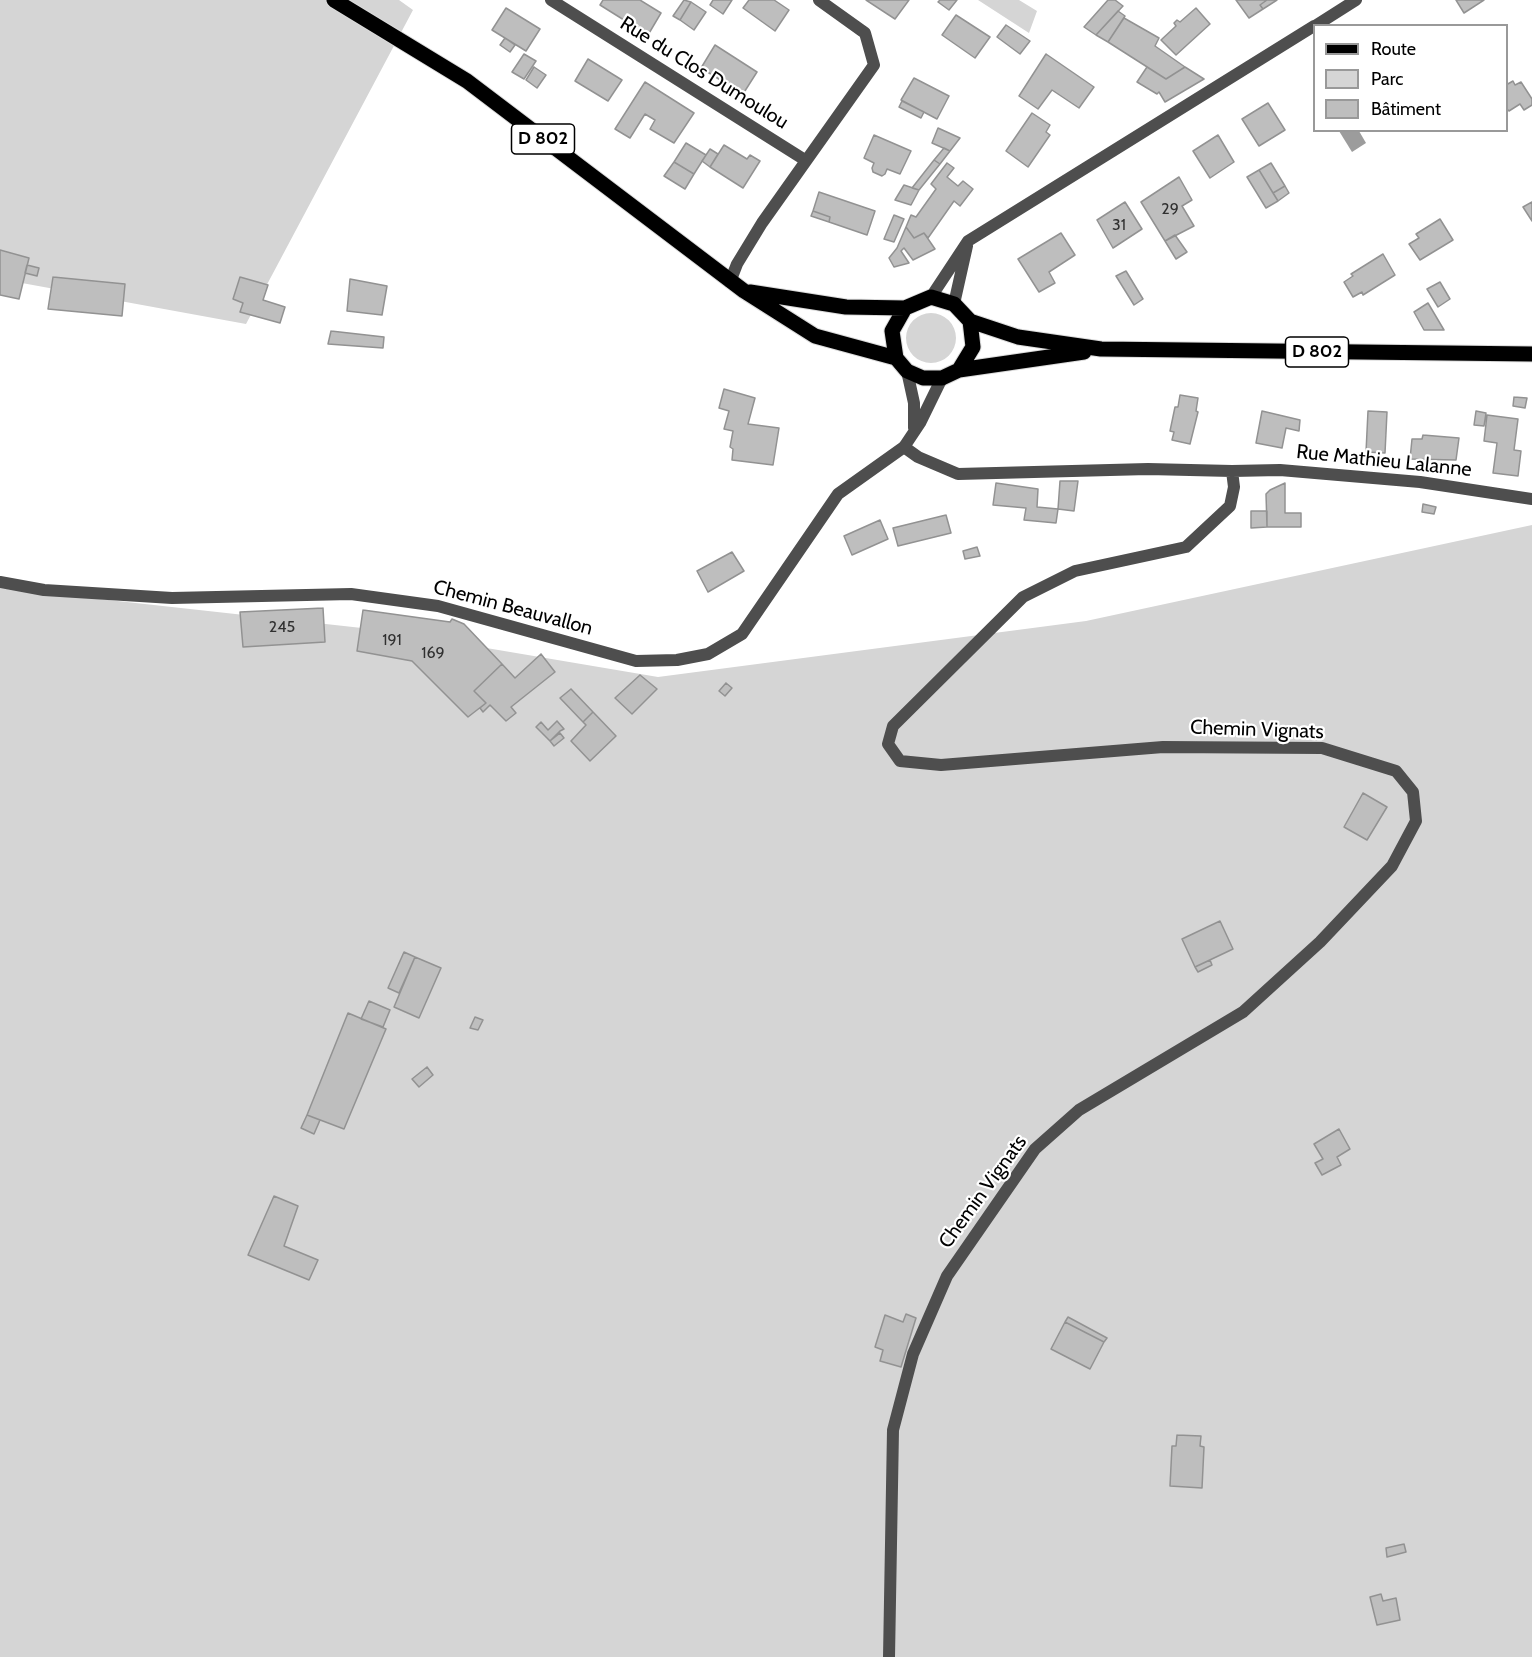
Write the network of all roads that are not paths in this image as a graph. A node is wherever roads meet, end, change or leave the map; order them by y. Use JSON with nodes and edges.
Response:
{"nodes":[{"id":1,"x":334,"y":0,"type":"edge"},
{"id":2,"x":551,"y":0,"type":"edge"},
{"id":3,"x":819,"y":0,"type":"edge"},
{"id":4,"x":1356,"y":0,"type":"edge"},
{"id":5,"x":1318,"y":24,"type":"edge"},
{"id":6,"x":1313,"y":27,"type":"edge"},
{"id":7,"x":806,"y":160,"type":"junction"},
{"id":8,"x":968,"y":241,"type":"junction"},
{"id":9,"x":730,"y":282,"type":"junction"},
{"id":10,"x":744,"y":291,"type":"junction"},
{"id":11,"x":930,"y":297,"type":"junction"},
{"id":12,"x":954,"y":304,"type":"junction"},
{"id":13,"x":905,"y":308,"type":"junction"},
{"id":14,"x":970,"y":321,"type":"junction"},
{"id":15,"x":1101,"y":349,"type":"junction"},
{"id":16,"x":1532,"y":354,"type":"edge"},
{"id":17,"x":896,"y":358,"type":"junction"},
{"id":18,"x":959,"y":370,"type":"junction"},
{"id":19,"x":907,"y":371,"type":"junction"},
{"id":20,"x":942,"y":378,"type":"junction"},
{"id":21,"x":914,"y":432,"type":"junction"},
{"id":22,"x":904,"y":447,"type":"junction"},
{"id":23,"x":1232,"y":471,"type":"junction"},
{"id":24,"x":1532,"y":499,"type":"edge"},
{"id":25,"x":0,"y":582,"type":"edge"},
{"id":26,"x":889,"y":1657,"type":"edge"}],
"edges":[{"from":1,"to":9,"type":"main road","number":"D 802"},
{"from":2,"to":7,"type":"street","name":"Rue du Clos Dumoulou"},
{"from":3,"to":7,"type":"street"},
{"from":4,"to":5,"type":"street"},
{"from":6,"to":8,"type":"street"},
{"from":7,"to":9,"type":"street"},
{"from":8,"to":11,"type":"street"},
{"from":8,"to":12,"type":"street"},
{"from":9,"to":10,"type":"main road","number":"D 802"},
{"from":10,"to":13,"type":"main road","number":"D 802"},
{"from":10,"to":17,"type":"main road","number":"D 802"},
{"from":11,"to":12,"type":"main road"},
{"from":11,"to":13,"type":"main road"},
{"from":12,"to":14,"type":"main road"},
{"from":13,"to":17,"type":"main road"},
{"from":14,"to":15,"type":"main road","number":"D 802"},
{"from":14,"to":18,"type":"main road"},
{"from":15,"to":16,"type":"main road","number":"D 802"},
{"from":15,"to":18,"type":"main road","number":"D 802"},
{"from":17,"to":19,"type":"main road"},
{"from":18,"to":20,"type":"main road"},
{"from":19,"to":20,"type":"main road"},
{"from":19,"to":21,"type":"street"},
{"from":20,"to":21,"type":"street","name":"Chemin Beauvallon"},
{"from":21,"to":22,"type":"street","name":"Chemin Beauvallon"},
{"from":22,"to":23,"type":"street"},
{"from":22,"to":25,"type":"street","name":"Chemin Beauvallon"},
{"from":23,"to":24,"type":"street","name":"Rue Mathieu Lalanne"},
{"from":23,"to":26,"type":"street","name":"Chemin Vignats"}]}
